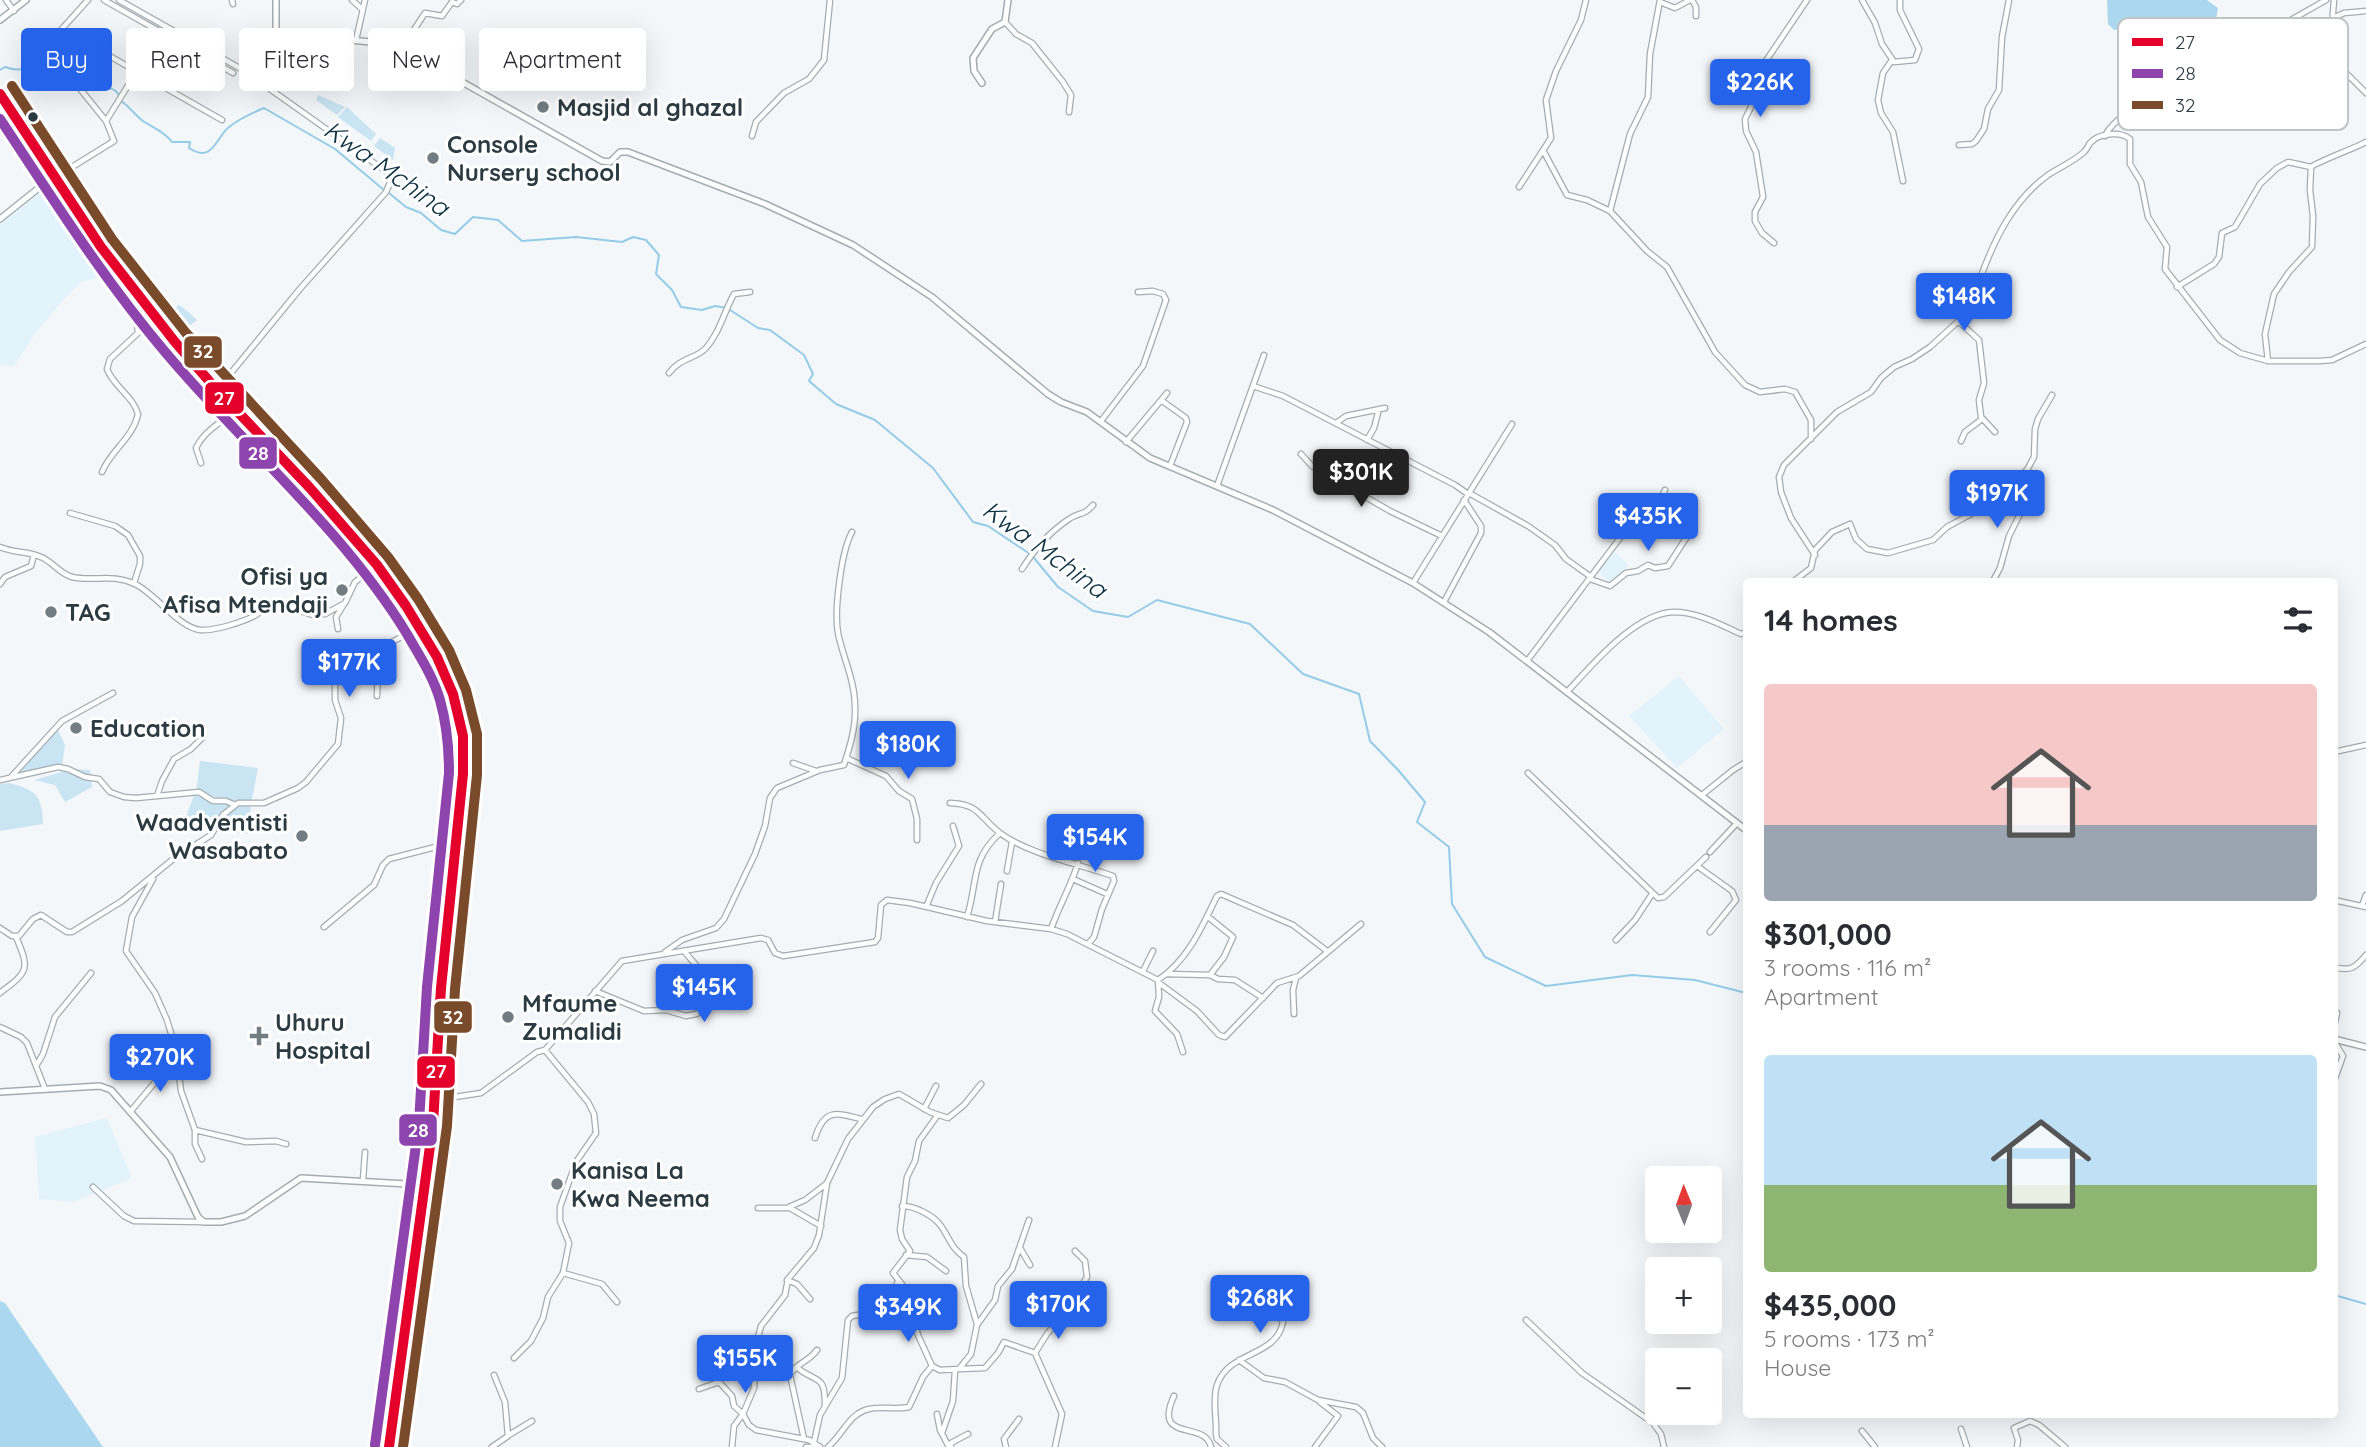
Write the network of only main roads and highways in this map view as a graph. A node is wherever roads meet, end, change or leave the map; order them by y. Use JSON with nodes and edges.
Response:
{"nodes":[{"id":1,"x":0,"y":94,"type":"edge"},
{"id":2,"x":389,"y":1447,"type":"edge"}],
"edges":[{"from":1,"to":2,"type":"highway"}]}
